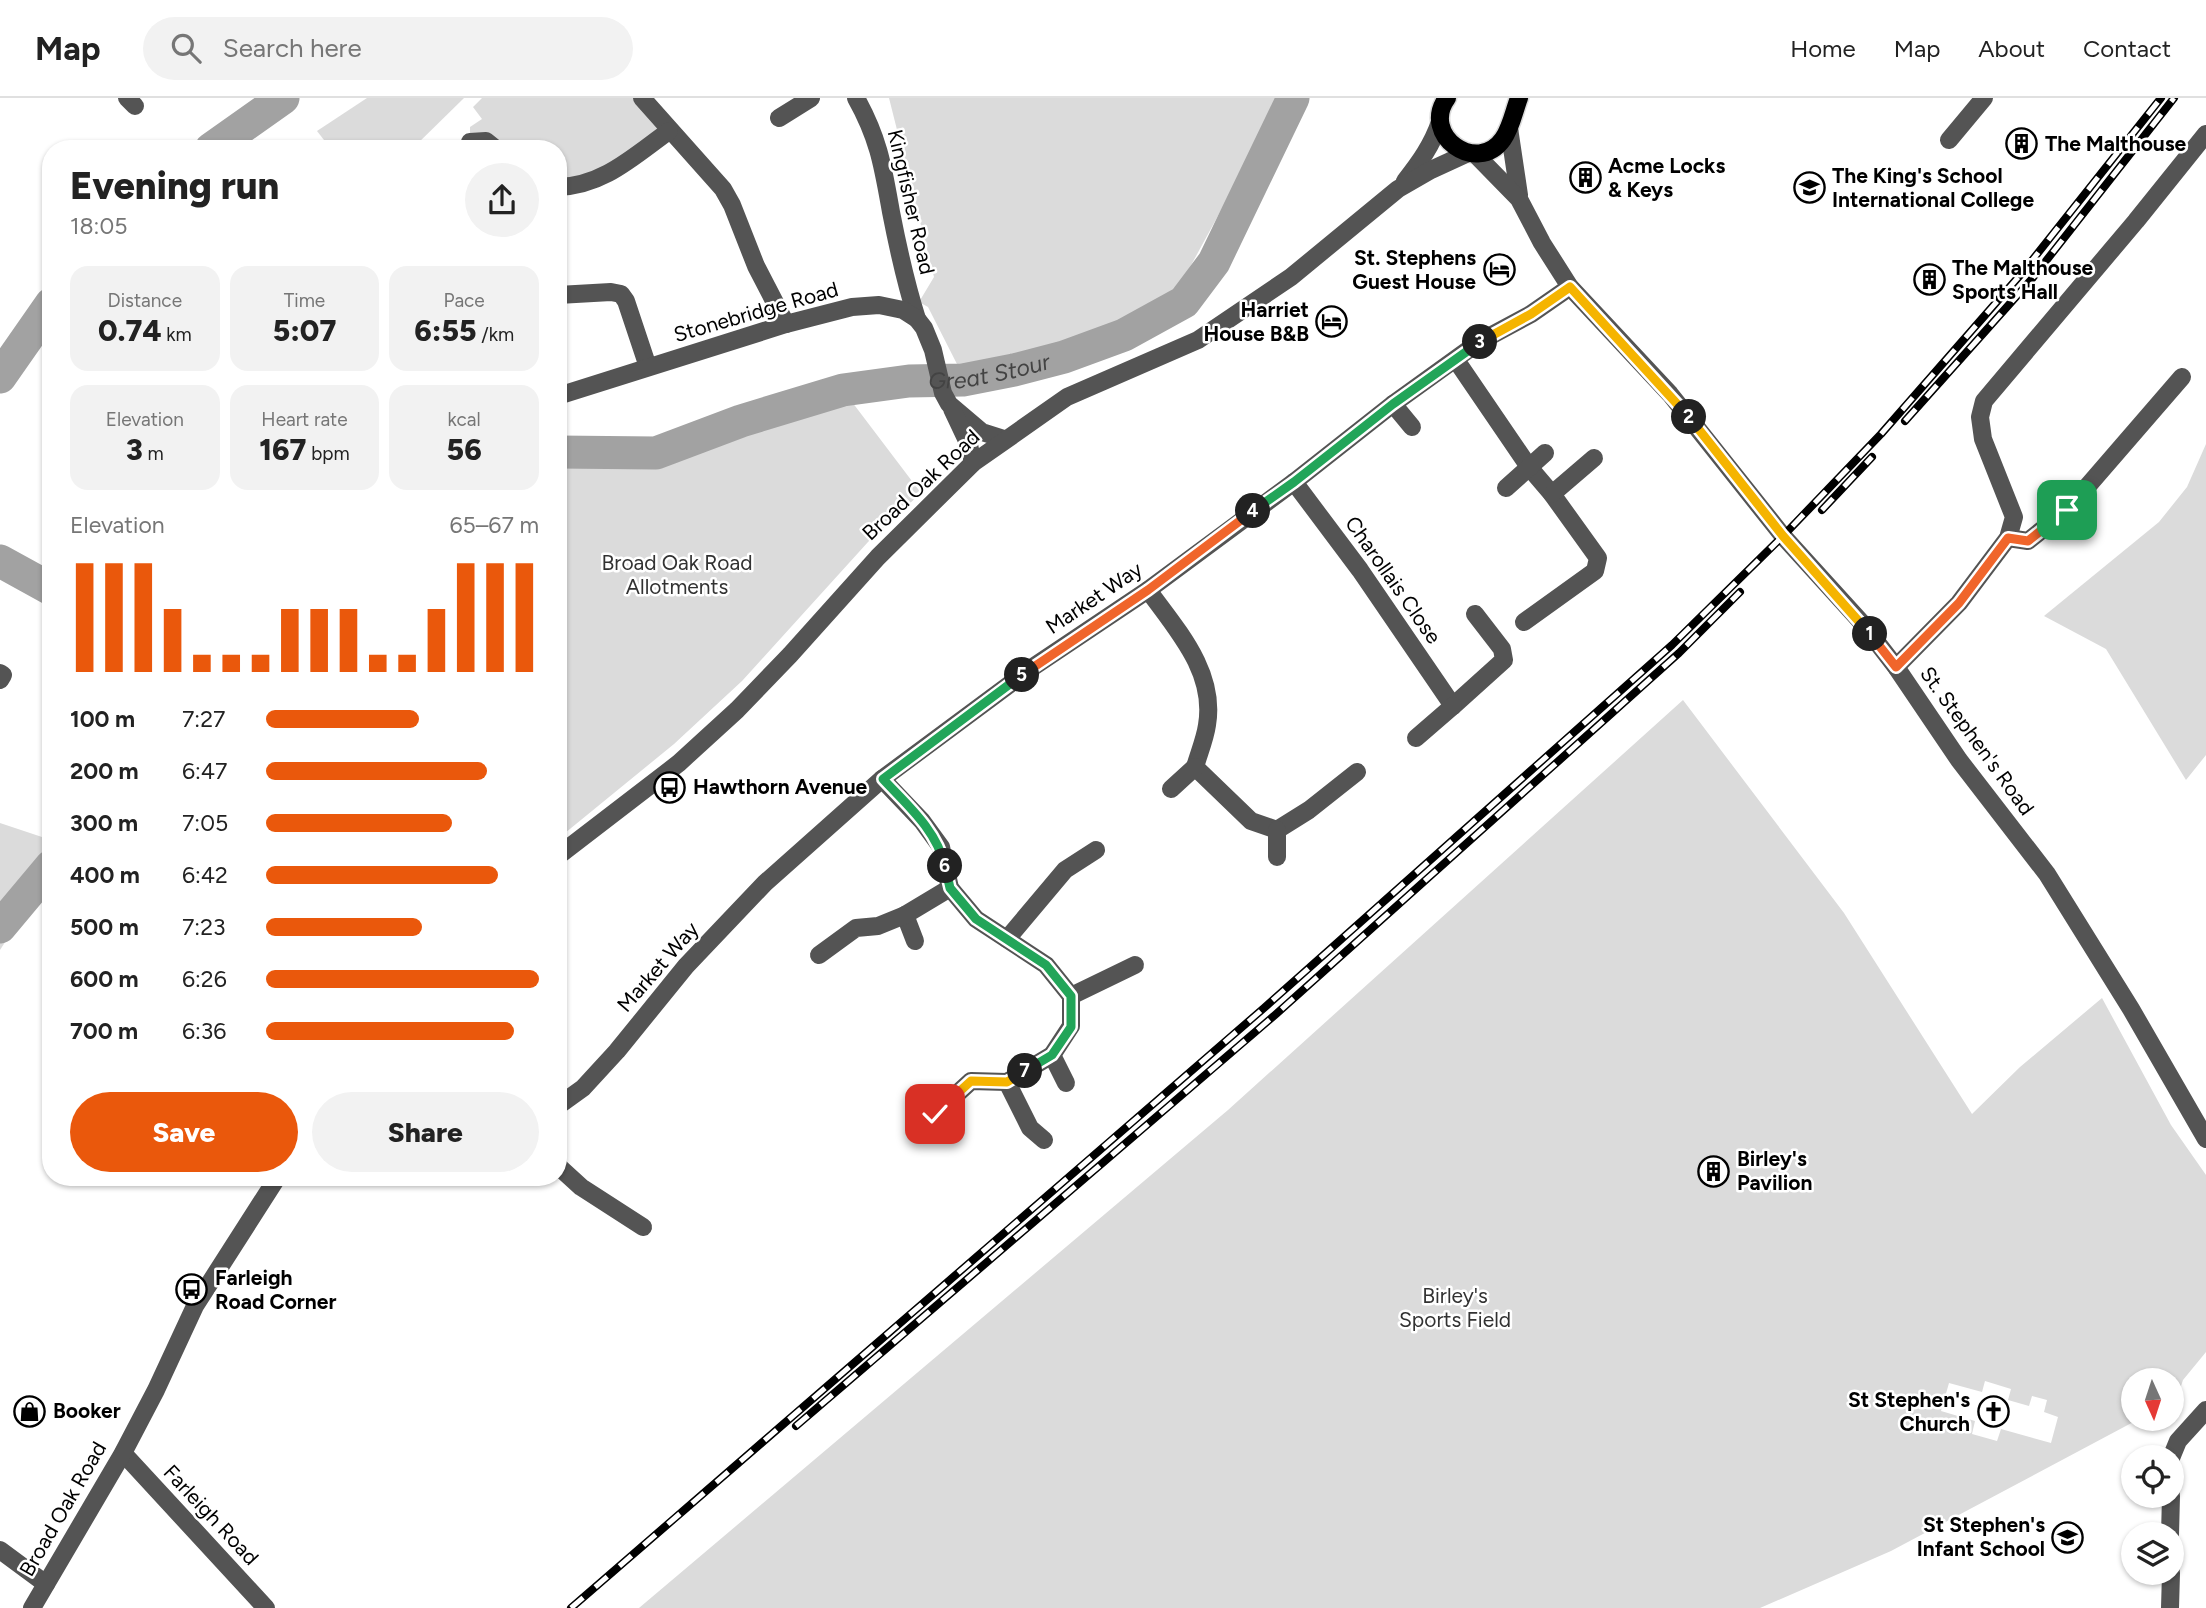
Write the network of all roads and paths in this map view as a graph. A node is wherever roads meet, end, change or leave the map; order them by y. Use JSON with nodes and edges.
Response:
{"nodes":[{"id":1,"x":642,"y":98,"type":"edge"},
{"id":2,"x":811,"y":98,"type":"edge"},
{"id":3,"x":856,"y":98,"type":"edge"},
{"id":4,"x":1503,"y":98,"type":"edge"},
{"id":5,"x":1519,"y":98,"type":"edge"},
{"id":6,"x":1984,"y":98,"type":"edge"},
{"id":7,"x":1440,"y":107,"type":"edge"},
{"id":8,"x":779,"y":118,"type":"dead end"},
{"id":9,"x":1510,"y":125,"type":"junction"},
{"id":10,"x":669,"y":131,"type":"junction"},
{"id":11,"x":2206,"y":134,"type":"edge"},
{"id":12,"x":1949,"y":140,"type":"dead end"},
{"id":13,"x":1472,"y":154,"type":"junction"},
{"id":14,"x":567,"y":187,"type":"edge"},
{"id":15,"x":1398,"y":189,"type":"junction"},
{"id":16,"x":1519,"y":199,"type":"junction"},
{"id":17,"x":1570,"y":287,"type":"junction"},
{"id":18,"x":567,"y":294,"type":"edge"},
{"id":19,"x":917,"y":319,"type":"junction"},
{"id":20,"x":786,"y":324,"type":"junction"},
{"id":21,"x":1456,"y":360,"type":"junction"},
{"id":22,"x":648,"y":367,"type":"junction"},
{"id":23,"x":2182,"y":377,"type":"dead end"},
{"id":24,"x":567,"y":393,"type":"edge"},
{"id":25,"x":1393,"y":404,"type":"junction"},
{"id":26,"x":949,"y":405,"type":"junction"},
{"id":27,"x":1412,"y":427,"type":"dead end"},
{"id":28,"x":1004,"y":439,"type":"junction"},
{"id":29,"x":1545,"y":453,"type":"dead end"},
{"id":30,"x":1594,"y":458,"type":"dead end"},
{"id":31,"x":973,"y":463,"type":"junction"},
{"id":32,"x":1528,"y":467,"type":"junction"},
{"id":33,"x":1294,"y":482,"type":"junction"},
{"id":34,"x":1506,"y":488,"type":"dead end"},
{"id":35,"x":1552,"y":494,"type":"junction"},
{"id":36,"x":2008,"y":538,"type":"junction"},
{"id":37,"x":1148,"y":590,"type":"junction"},
{"id":38,"x":1475,"y":614,"type":"dead end"},
{"id":39,"x":1524,"y":622,"type":"dead end"},
{"id":40,"x":1896,"y":667,"type":"junction"},
{"id":41,"x":0,"y":673,"type":"edge"},
{"id":42,"x":0,"y":680,"type":"edge"},
{"id":43,"x":1453,"y":706,"type":"junction"},
{"id":44,"x":1416,"y":738,"type":"dead end"},
{"id":45,"x":1195,"y":766,"type":"junction"},
{"id":46,"x":1357,"y":772,"type":"dead end"},
{"id":47,"x":883,"y":779,"type":"junction"},
{"id":48,"x":1171,"y":789,"type":"dead end"},
{"id":49,"x":1276,"y":830,"type":"junction"},
{"id":50,"x":567,"y":849,"type":"edge"},
{"id":51,"x":1097,"y":850,"type":"dead end"},
{"id":52,"x":1277,"y":857,"type":"dead end"},
{"id":53,"x":950,"y":888,"type":"junction"},
{"id":54,"x":905,"y":915,"type":"junction"},
{"id":55,"x":1007,"y":939,"type":"junction"},
{"id":56,"x":915,"y":941,"type":"dead end"},
{"id":57,"x":819,"y":955,"type":"dead end"},
{"id":58,"x":1135,"y":965,"type":"dead end"},
{"id":59,"x":1071,"y":996,"type":"junction"},
{"id":60,"x":1052,"y":1055,"type":"junction"},
{"id":61,"x":1007,"y":1082,"type":"junction"},
{"id":62,"x":1066,"y":1083,"type":"dead end"},
{"id":63,"x":567,"y":1100,"type":"edge"},
{"id":64,"x":935,"y":1114,"type":"dead end"},
{"id":65,"x":2206,"y":1139,"type":"edge"},
{"id":66,"x":1044,"y":1140,"type":"dead end"},
{"id":67,"x":567,"y":1174,"type":"edge"},
{"id":68,"x":272,"y":1186,"type":"edge"},
{"id":69,"x":643,"y":1227,"type":"dead end"},
{"id":70,"x":2206,"y":1410,"type":"edge"},
{"id":71,"x":2176,"y":1445,"type":"edge"},
{"id":72,"x":123,"y":1453,"type":"junction"},
{"id":73,"x":0,"y":1550,"type":"edge"},
{"id":74,"x":46,"y":1584,"type":"junction"},
{"id":75,"x":2171,"y":1585,"type":"edge"},
{"id":76,"x":32,"y":1608,"type":"edge"},
{"id":77,"x":266,"y":1608,"type":"edge"},
{"id":78,"x":2170,"y":1608,"type":"edge"}],
"edges":[{"from":1,"to":10,"type":"street"},
{"from":2,"to":8,"type":"street"},
{"from":3,"to":19,"type":"street","name":"Kingfisher Road"},
{"from":4,"to":9,"type":"main road","name":"St. Stephen's Road"},
{"from":5,"to":9,"type":"main road","name":"St. Stephen's Road"},
{"from":6,"to":12,"type":"street"},
{"from":7,"to":13,"type":"main road","name":"St. Stephen's Road"},
{"from":7,"to":15,"type":"street","name":"Broad Oak Road"},
{"from":9,"to":13,"type":"main road","name":"St. Stephen's Road"},
{"from":9,"to":16,"type":"street","name":"St. Stephen's Road"},
{"from":10,"to":14,"type":"street"},
{"from":10,"to":20,"type":"street"},
{"from":11,"to":36,"type":"street"},
{"from":13,"to":15,"type":"street","name":"Broad Oak Road"},
{"from":13,"to":16,"type":"street","name":"St. Stephen's Road"},
{"from":15,"to":28,"type":"street","name":"Broad Oak Road"},
{"from":16,"to":17,"type":"street","name":"St. Stephen's Road"},
{"from":17,"to":21,"type":"street","name":"Market Way"},
{"from":17,"to":40,"type":"street","name":"St. Stephen's Road"},
{"from":18,"to":22,"type":"street"},
{"from":19,"to":20,"type":"street","name":"Stonebridge Road"},
{"from":19,"to":26,"type":"street"},
{"from":20,"to":22,"type":"street","name":"Stonebridge Road"},
{"from":21,"to":25,"type":"street","name":"Market Way"},
{"from":21,"to":32,"type":"street"},
{"from":22,"to":24,"type":"street","name":"Stonebridge Road"},
{"from":23,"to":36,"type":"street"},
{"from":25,"to":27,"type":"street"},
{"from":25,"to":33,"type":"street","name":"Market Way"},
{"from":26,"to":28,"type":"street"},
{"from":26,"to":31,"type":"street"},
{"from":28,"to":31,"type":"street","name":"Broad Oak Road"},
{"from":29,"to":32,"type":"street"},
{"from":30,"to":35,"type":"street"},
{"from":31,"to":50,"type":"street","name":"Broad Oak Road"},
{"from":32,"to":34,"type":"street"},
{"from":32,"to":35,"type":"street"},
{"from":33,"to":37,"type":"street","name":"Market Way"},
{"from":33,"to":43,"type":"street","name":"Charollais Close"},
{"from":35,"to":39,"type":"street"},
{"from":36,"to":40,"type":"street"},
{"from":37,"to":45,"type":"street"},
{"from":37,"to":47,"type":"street","name":"Market Way"},
{"from":38,"to":43,"type":"street"},
{"from":40,"to":65,"type":"street","name":"St. Stephen's Road"},
{"from":41,"to":42,"type":"street"},
{"from":43,"to":44,"type":"street"},
{"from":45,"to":48,"type":"street"},
{"from":45,"to":49,"type":"street"},
{"from":46,"to":49,"type":"street"},
{"from":47,"to":53,"type":"street"},
{"from":47,"to":63,"type":"street","name":"Market Way"},
{"from":49,"to":52,"type":"street"},
{"from":51,"to":55,"type":"street"},
{"from":53,"to":54,"type":"street"},
{"from":53,"to":55,"type":"street"},
{"from":54,"to":56,"type":"street"},
{"from":54,"to":57,"type":"street"},
{"from":55,"to":59,"type":"street"},
{"from":58,"to":59,"type":"street"},
{"from":59,"to":60,"type":"street"},
{"from":60,"to":61,"type":"street"},
{"from":60,"to":62,"type":"street"},
{"from":61,"to":64,"type":"street"},
{"from":61,"to":66,"type":"street"},
{"from":67,"to":69,"type":"street"},
{"from":68,"to":72,"type":"street","name":"Broad Oak Road"},
{"from":70,"to":71,"type":"street"},
{"from":72,"to":74,"type":"street","name":"Broad Oak Road"},
{"from":72,"to":77,"type":"street","name":"Farleigh Road"},
{"from":73,"to":74,"type":"street"},
{"from":74,"to":76,"type":"street","name":"Broad Oak Road"},
{"from":75,"to":78,"type":"street"}]}
